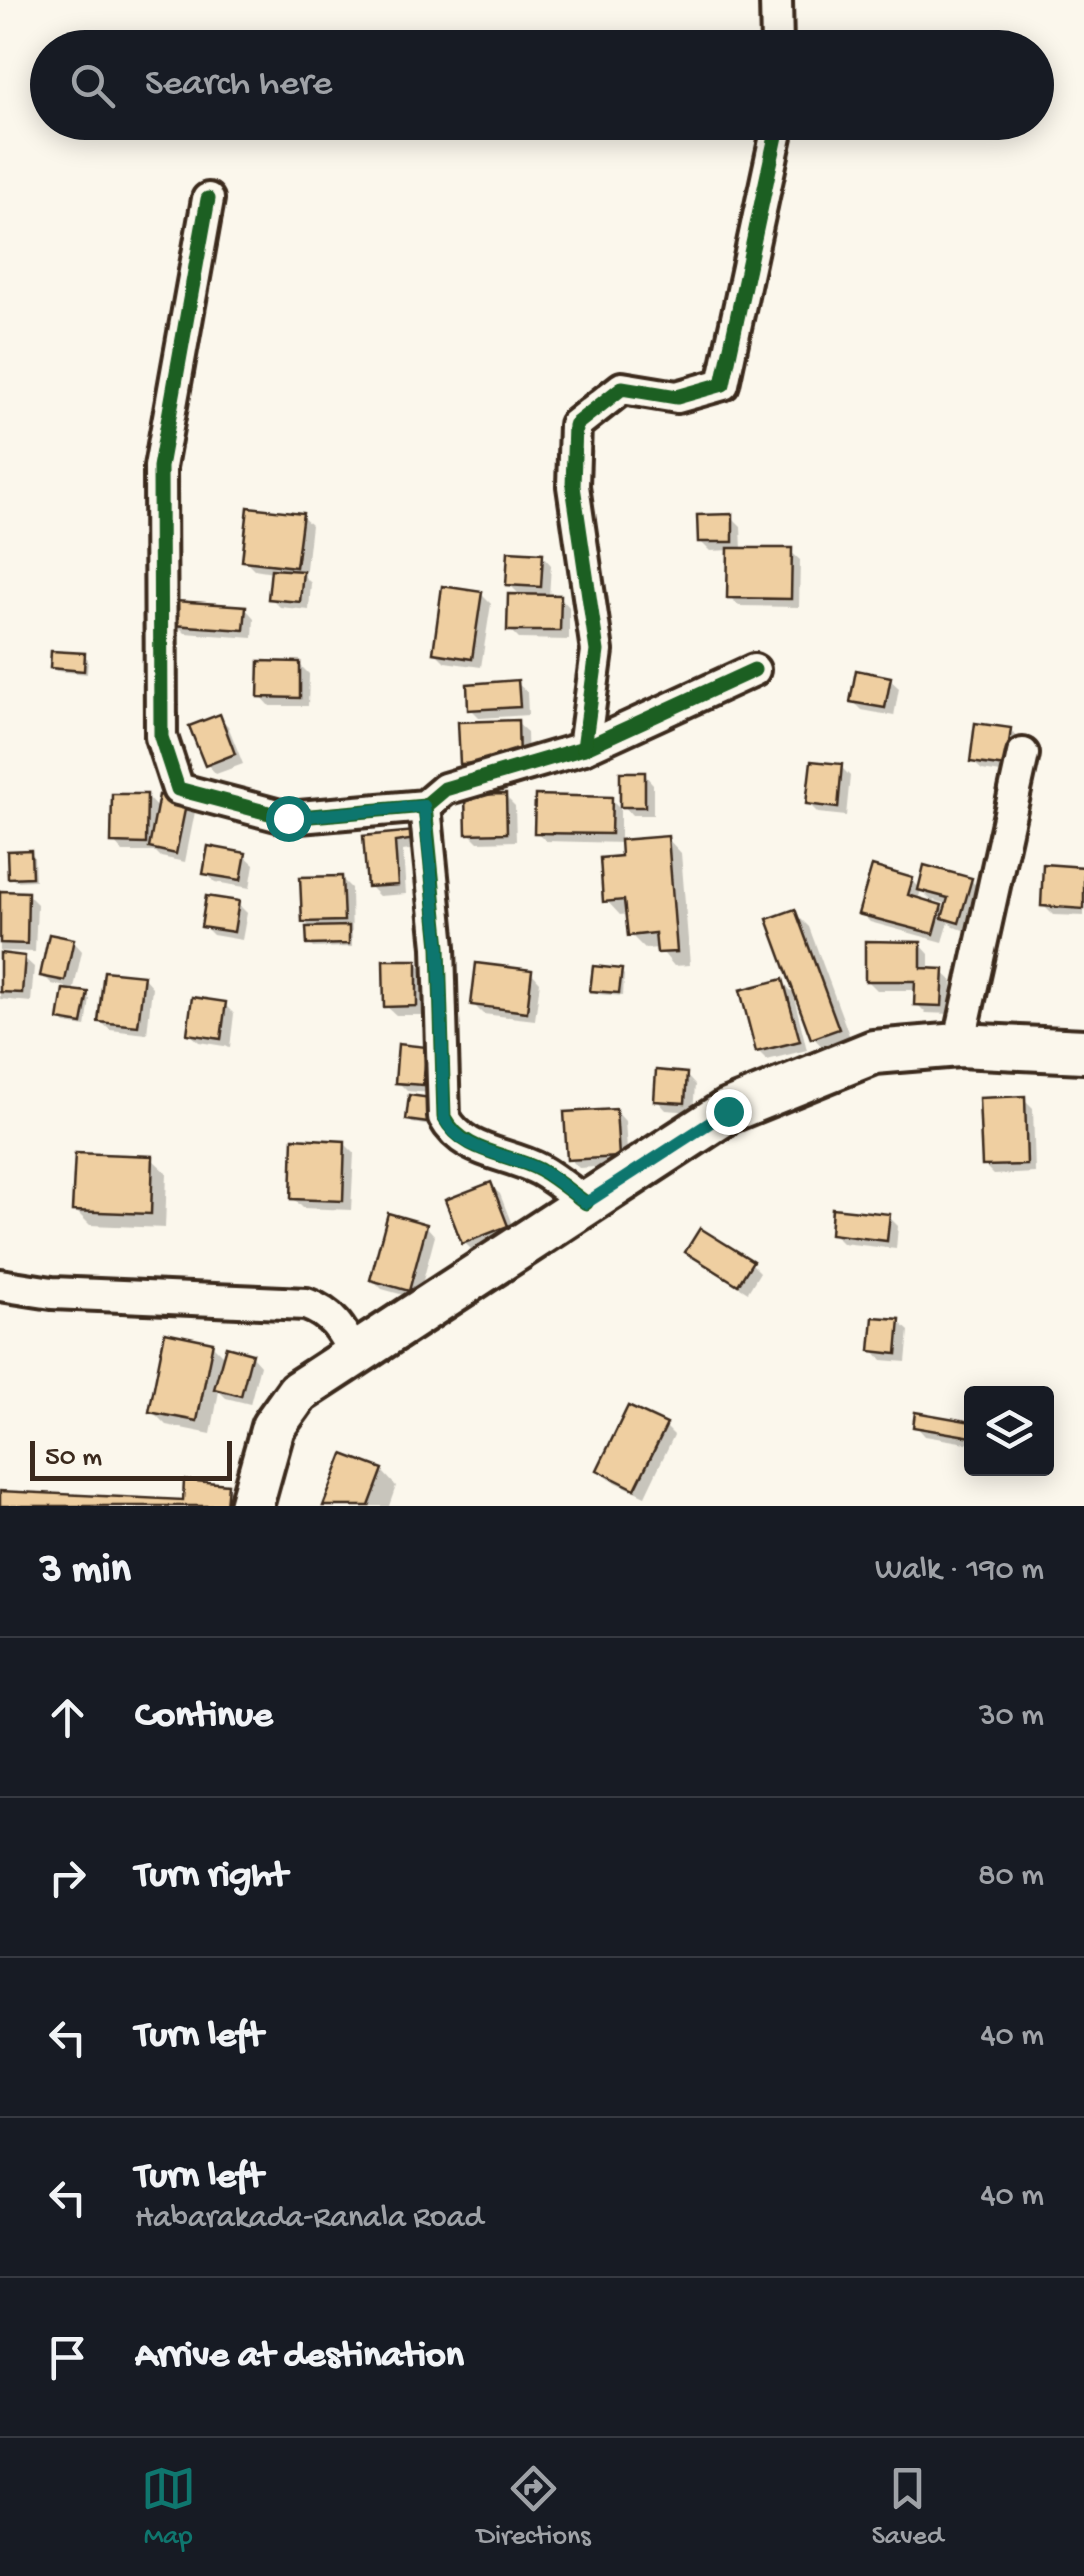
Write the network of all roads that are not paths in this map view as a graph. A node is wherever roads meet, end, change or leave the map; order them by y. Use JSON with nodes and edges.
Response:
{"nodes":[{"id":1,"x":776,"y":0,"type":"edge"},
{"id":2,"x":777,"y":30,"type":"edge"},
{"id":3,"x":774,"y":140,"type":"edge"},
{"id":4,"x":208,"y":199,"type":"dead end"},
{"id":5,"x":754,"y":670,"type":"dead end"},
{"id":6,"x":584,"y":748,"type":"junction"},
{"id":7,"x":1022,"y":754,"type":"dead end"},
{"id":8,"x":424,"y":806,"type":"junction"},
{"id":9,"x":959,"y":1045,"type":"junction"},
{"id":10,"x":1084,"y":1051,"type":"edge"},
{"id":11,"x":586,"y":1203,"type":"junction"},
{"id":12,"x":0,"y":1285,"type":"edge"},
{"id":13,"x":356,"y":1356,"type":"junction"},
{"id":14,"x":250,"y":1506,"type":"edge"}],
"edges":[{"from":1,"to":2,"type":"street"},
{"from":3,"to":6,"type":"street"},
{"from":4,"to":8,"type":"street"},
{"from":5,"to":6,"type":"street"},
{"from":6,"to":8,"type":"street"},
{"from":7,"to":9,"type":"street"},
{"from":8,"to":11,"type":"street"},
{"from":9,"to":10,"type":"main road"},
{"from":9,"to":11,"type":"main road"},
{"from":11,"to":13,"type":"main road"},
{"from":12,"to":13,"type":"street"},
{"from":13,"to":14,"type":"main road"}]}
